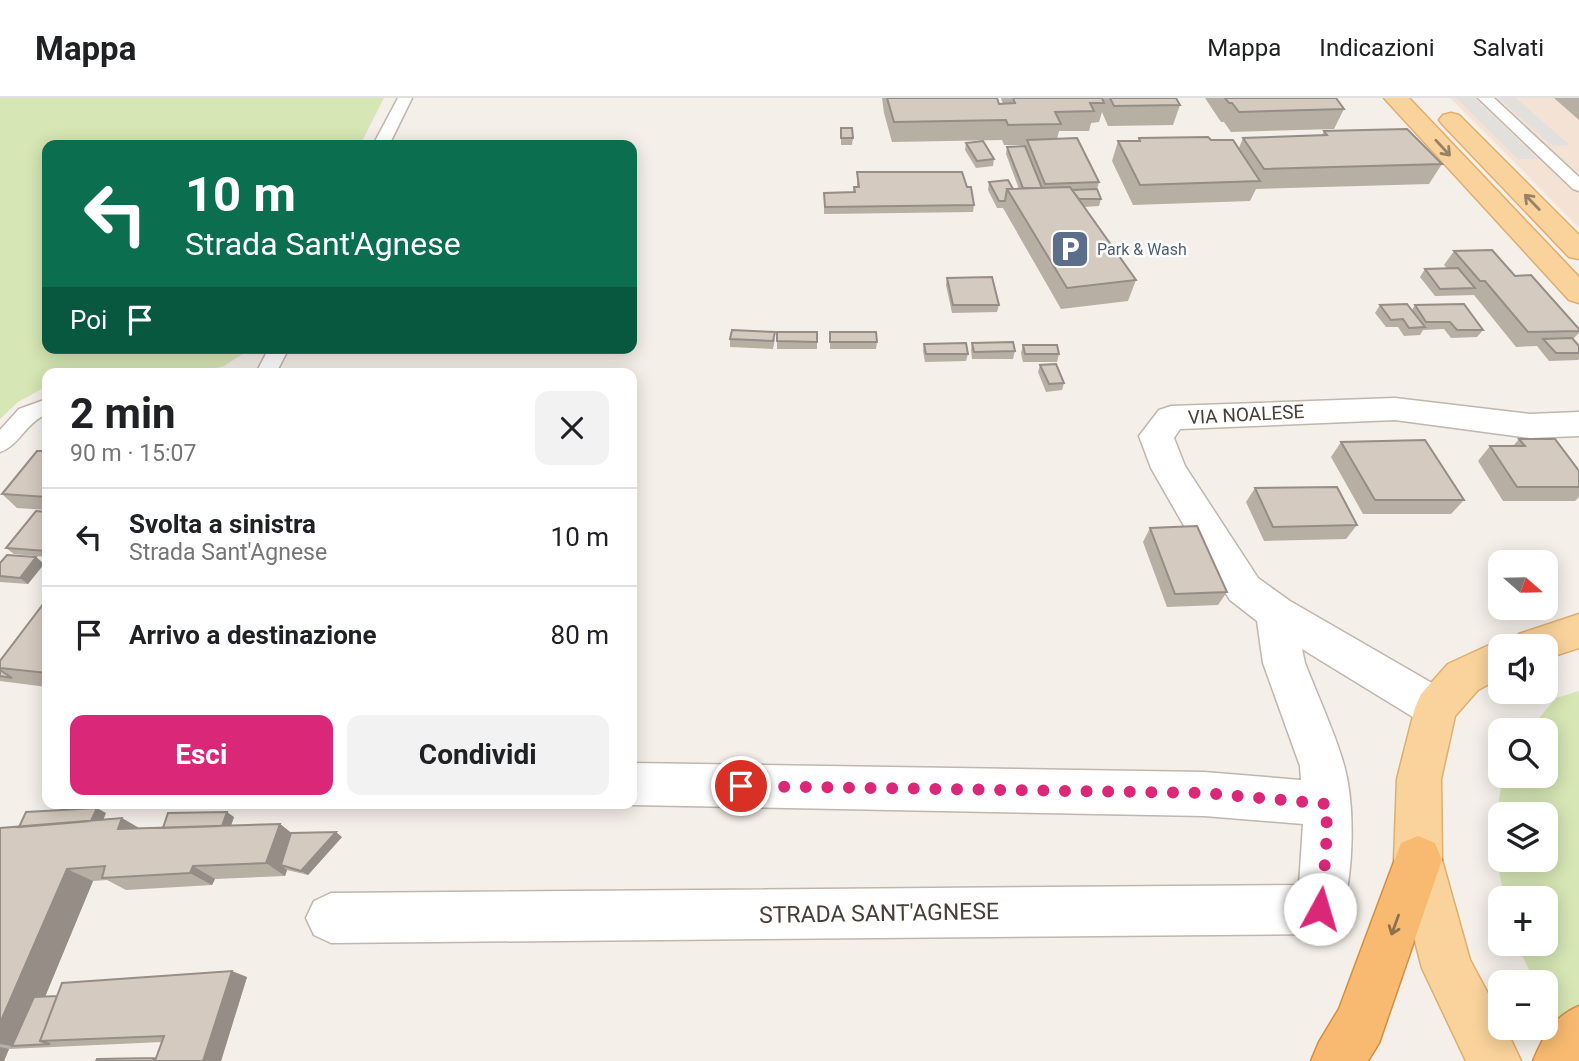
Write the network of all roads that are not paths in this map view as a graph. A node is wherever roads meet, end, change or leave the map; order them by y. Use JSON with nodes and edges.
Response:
{"nodes":[{"id":1,"x":405,"y":98,"type":"edge"},
{"id":2,"x":1396,"y":98,"type":"edge"},
{"id":3,"x":1485,"y":98,"type":"edge"},
{"id":4,"x":1438,"y":107,"type":"dead end"},
{"id":5,"x":384,"y":140,"type":"edge"},
{"id":6,"x":1573,"y":174,"type":"edge"},
{"id":7,"x":1579,"y":186,"type":"edge"},
{"id":8,"x":1579,"y":251,"type":"edge"},
{"id":9,"x":1579,"y":294,"type":"edge"},
{"id":10,"x":42,"y":408,"type":"edge"},
{"id":11,"x":1579,"y":424,"type":"edge"},
{"id":12,"x":0,"y":444,"type":"edge"},
{"id":13,"x":1276,"y":613,"type":"junction"},
{"id":14,"x":1577,"y":630,"type":"edge"},
{"id":15,"x":1558,"y":637,"type":"edge"},
{"id":16,"x":1488,"y":664,"type":"edge"},
{"id":17,"x":1436,"y":708,"type":"junction"},
{"id":18,"x":637,"y":784,"type":"edge"},
{"id":19,"x":1327,"y":804,"type":"junction"},
{"id":20,"x":1418,"y":860,"type":"junction"},
{"id":21,"x":331,"y":918,"type":"dead end"},
{"id":22,"x":1579,"y":1033,"type":"edge"},
{"id":23,"x":1338,"y":1061,"type":"edge"},
{"id":24,"x":1494,"y":1061,"type":"edge"},
{"id":25,"x":1560,"y":1061,"type":"edge"}],
"edges":[{"from":1,"to":5,"type":"lane"},
{"from":2,"to":9,"type":"main road","one_way":true},
{"from":3,"to":6,"type":"lane"},
{"from":8,"to":4,"type":"main road","one_way":true},
{"from":6,"to":7,"type":"lane"},
{"from":10,"to":12,"type":"lane"},
{"from":11,"to":13,"type":"street","name":"VIA NOALESE"},
{"from":13,"to":17,"type":"street","name":"VIA NOALESE"},
{"from":13,"to":19,"type":"street","name":"STRADA SANT'AGNESE"},
{"from":14,"to":15,"type":"main road"},
{"from":16,"to":17,"type":"main road"},
{"from":17,"to":20,"type":"main road"},
{"from":18,"to":19,"type":"street"},
{"from":19,"to":21,"type":"street","name":"STRADA SANT'AGNESE"},
{"from":20,"to":23,"type":"highway","one_way":true},
{"from":20,"to":24,"type":"main road"},
{"from":22,"to":25,"type":"highway"}]}
